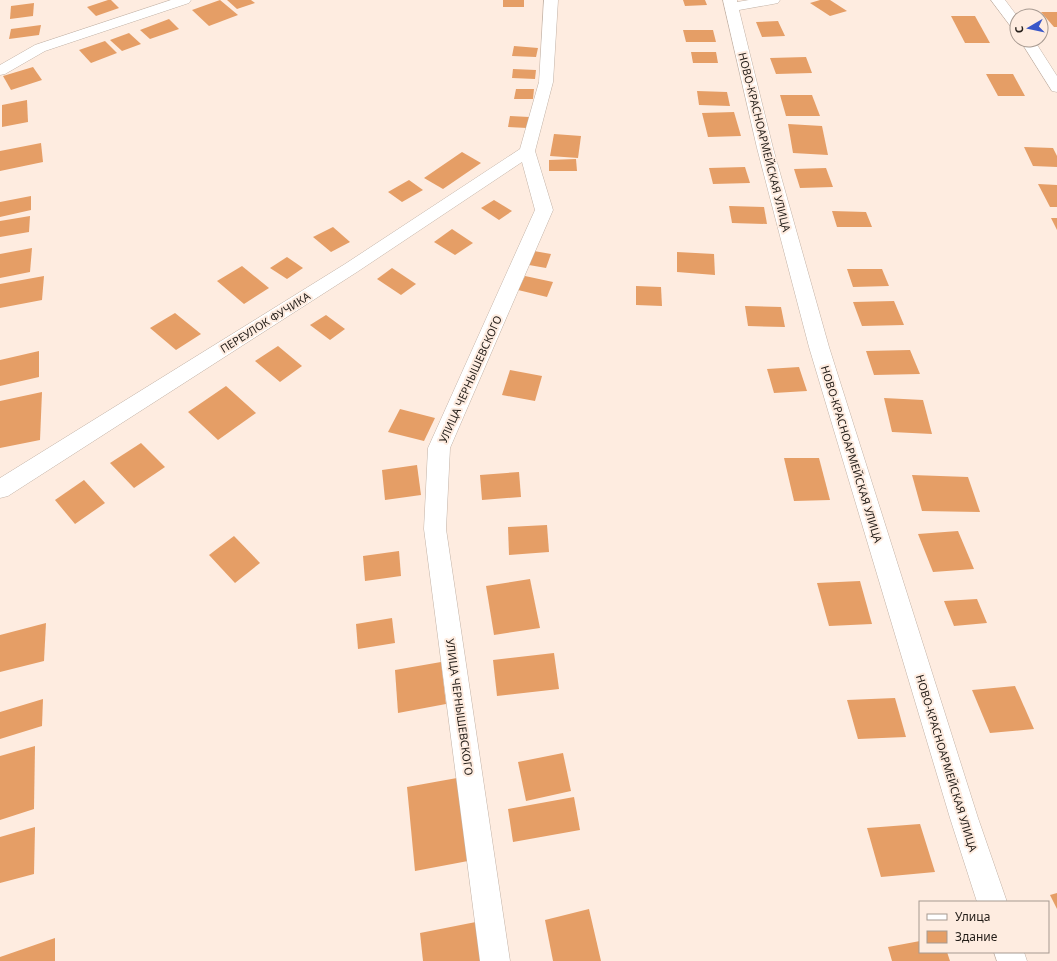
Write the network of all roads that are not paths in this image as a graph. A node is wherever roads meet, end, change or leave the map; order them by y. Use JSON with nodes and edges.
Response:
{"nodes":[{"id":1,"x":184,"y":0,"type":"edge"},
{"id":2,"x":551,"y":0,"type":"edge"},
{"id":3,"x":773,"y":0,"type":"edge"},
{"id":4,"x":998,"y":0,"type":"edge"},
{"id":5,"x":731,"y":4,"type":"edge"},
{"id":6,"x":1009,"y":14,"type":"edge"},
{"id":7,"x":1032,"y":48,"type":"edge"},
{"id":8,"x":0,"y":71,"type":"edge"},
{"id":9,"x":1057,"y":88,"type":"edge"},
{"id":10,"x":527,"y":151,"type":"junction"},
{"id":11,"x":0,"y":489,"type":"edge"},
{"id":12,"x":992,"y":901,"type":"edge"},
{"id":13,"x":495,"y":961,"type":"edge"}],
"edges":[{"from":1,"to":8,"type":"street"},
{"from":2,"to":10,"type":"street"},
{"from":3,"to":5,"type":"street"},
{"from":4,"to":6,"type":"street"},
{"from":5,"to":12,"type":"street","name":"НОВО-КРАСНОАРМЕЙСКАЯ УЛИЦА"},
{"from":7,"to":9,"type":"street"},
{"from":10,"to":11,"type":"street","name":"ПЕРЕУЛОК ФУЧИКА"},
{"from":10,"to":13,"type":"street","name":"УЛИЦА ЧЕРНЫШЕВСКОГО"}]}
